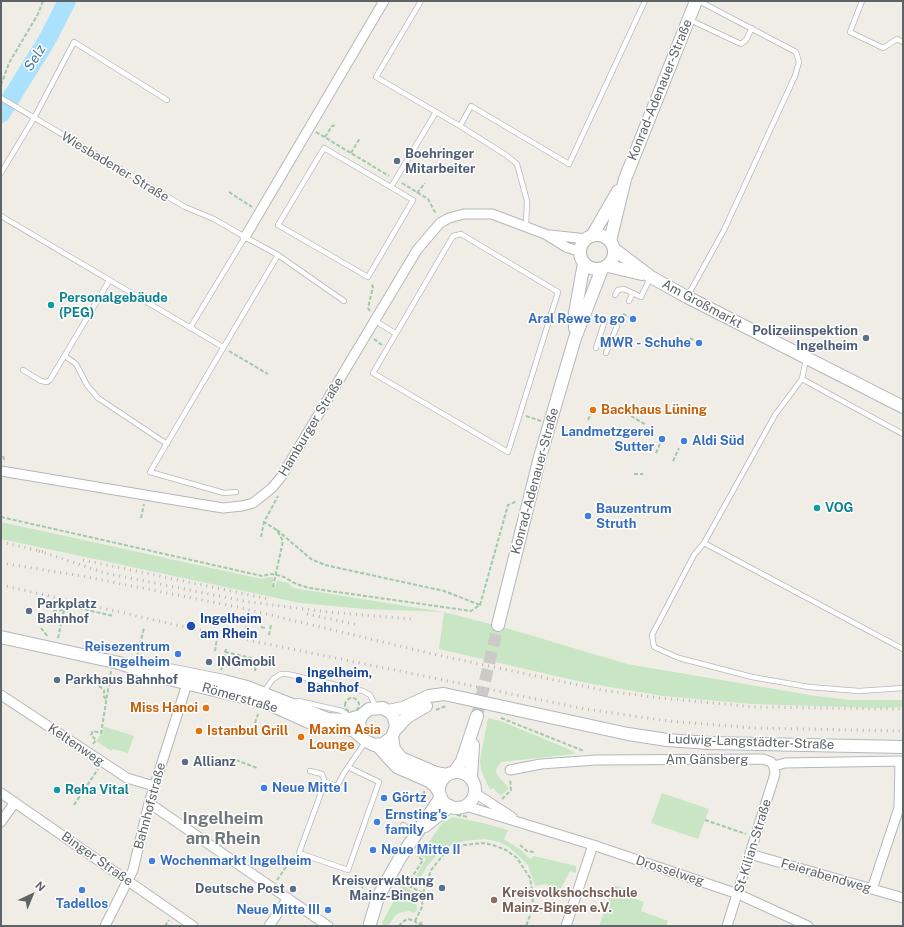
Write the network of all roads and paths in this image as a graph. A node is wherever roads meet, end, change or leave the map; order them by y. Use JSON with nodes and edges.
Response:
{"nodes":[{"id":1,"x":43,"y":1,"type":"edge"},
{"id":2,"x":384,"y":1,"type":"edge"},
{"id":3,"x":421,"y":1,"type":"edge"},
{"id":4,"x":645,"y":1,"type":"edge"},
{"id":5,"x":696,"y":1,"type":"edge"},
{"id":6,"x":699,"y":1,"type":"edge"},
{"id":7,"x":862,"y":1,"type":"edge"},
{"id":8,"x":688,"y":19,"type":"junction"},
{"id":9,"x":752,"y":28,"type":"junction"},
{"id":10,"x":903,"y":42,"type":"edge"},
{"id":11,"x":1,"y":85,"type":"edge"},
{"id":12,"x":1,"y":98,"type":"edge"},
{"id":13,"x":167,"y":100,"type":"dead end"},
{"id":14,"x":436,"y":112,"type":"junction"},
{"id":15,"x":34,"y":118,"type":"junction"},
{"id":16,"x":337,"y":125,"type":"dead end"},
{"id":17,"x":460,"y":126,"type":"junction"},
{"id":18,"x":360,"y":138,"type":"dead end"},
{"id":19,"x":324,"y":148,"type":"junction"},
{"id":20,"x":351,"y":153,"type":"dead end"},
{"id":21,"x":1,"y":173,"type":"edge"},
{"id":22,"x":625,"y":179,"type":"junction"},
{"id":23,"x":425,"y":183,"type":"dead end"},
{"id":24,"x":391,"y":188,"type":"junction"},
{"id":25,"x":229,"y":192,"type":"dead end"},
{"id":26,"x":417,"y":193,"type":"dead end"},
{"id":27,"x":251,"y":206,"type":"dead end"},
{"id":28,"x":1,"y":216,"type":"edge"},
{"id":29,"x":526,"y":226,"type":"junction"},
{"id":30,"x":545,"y":234,"type":"junction"},
{"id":31,"x":245,"y":237,"type":"junction"},
{"id":32,"x":590,"y":238,"type":"junction"},
{"id":33,"x":612,"y":245,"type":"junction"},
{"id":34,"x":278,"y":255,"type":"junction"},
{"id":35,"x":582,"y":258,"type":"junction"},
{"id":36,"x":605,"y":267,"type":"junction"},
{"id":37,"x":651,"y":277,"type":"junction"},
{"id":38,"x":108,"y":281,"type":"junction"},
{"id":39,"x":633,"y":293,"type":"junction"},
{"id":40,"x":615,"y":295,"type":"dead end"},
{"id":41,"x":687,"y":297,"type":"junction"},
{"id":42,"x":344,"y":301,"type":"dead end"},
{"id":43,"x":629,"y":301,"type":"dead end"},
{"id":44,"x":623,"y":314,"type":"dead end"},
{"id":45,"x":633,"y":319,"type":"dead end"},
{"id":46,"x":374,"y":320,"type":"junction"},
{"id":47,"x":605,"y":320,"type":"dead end"},
{"id":48,"x":617,"y":326,"type":"dead end"},
{"id":49,"x":190,"y":328,"type":"junction"},
{"id":50,"x":395,"y":333,"type":"junction"},
{"id":51,"x":575,"y":338,"type":"junction"},
{"id":52,"x":690,"y":338,"type":"dead end"},
{"id":53,"x":699,"y":343,"type":"dead end"},
{"id":54,"x":223,"y":347,"type":"junction"},
{"id":55,"x":596,"y":348,"type":"dead end"},
{"id":56,"x":606,"y":353,"type":"dead end"},
{"id":57,"x":65,"y":356,"type":"junction"},
{"id":58,"x":806,"y":358,"type":"junction"},
{"id":59,"x":23,"y":370,"type":"dead end"},
{"id":60,"x":268,"y":374,"type":"dead end"},
{"id":61,"x":802,"y":379,"type":"junction"},
{"id":62,"x":902,"y":404,"type":"edge"},
{"id":63,"x":593,"y":410,"type":"dead end"},
{"id":64,"x":520,"y":414,"type":"junction"},
{"id":65,"x":631,"y":416,"type":"dead end"},
{"id":66,"x":588,"y":420,"type":"dead end"},
{"id":67,"x":550,"y":424,"type":"junction"},
{"id":68,"x":646,"y":425,"type":"dead end"},
{"id":69,"x":903,"y":434,"type":"edge"},
{"id":70,"x":662,"y":439,"type":"dead end"},
{"id":71,"x":167,"y":444,"type":"junction"},
{"id":72,"x":679,"y":448,"type":"dead end"},
{"id":73,"x":656,"y":453,"type":"dead end"},
{"id":74,"x":673,"y":461,"type":"dead end"},
{"id":75,"x":1,"y":471,"type":"edge"},
{"id":76,"x":634,"y":474,"type":"dead end"},
{"id":77,"x":643,"y":474,"type":"dead end"},
{"id":78,"x":281,"y":477,"type":"junction"},
{"id":79,"x":236,"y":492,"type":"dead end"},
{"id":80,"x":529,"y":495,"type":"junction"},
{"id":81,"x":1,"y":517,"type":"edge"},
{"id":82,"x":264,"y":522,"type":"junction"},
{"id":83,"x":277,"y":530,"type":"junction"},
{"id":84,"x":261,"y":537,"type":"dead end"},
{"id":85,"x":704,"y":542,"type":"junction"},
{"id":86,"x":276,"y":575,"type":"junction"},
{"id":87,"x":273,"y":587,"type":"dead end"},
{"id":88,"x":480,"y":605,"type":"junction"},
{"id":89,"x":64,"y":610,"type":"junction"},
{"id":90,"x":53,"y":611,"type":"dead end"},
{"id":91,"x":114,"y":616,"type":"dead end"},
{"id":92,"x":248,"y":620,"type":"dead end"},
{"id":93,"x":271,"y":625,"type":"dead end"},
{"id":94,"x":498,"y":625,"type":"tunnel mouth"},
{"id":95,"x":41,"y":628,"type":"dead end"},
{"id":96,"x":144,"y":628,"type":"dead end"},
{"id":97,"x":246,"y":630,"type":"dead end"},
{"id":98,"x":269,"y":635,"type":"dead end"},
{"id":99,"x":1,"y":637,"type":"edge"},
{"id":100,"x":217,"y":638,"type":"dead end"},
{"id":101,"x":58,"y":639,"type":"dead end"},
{"id":102,"x":51,"y":640,"type":"dead end"},
{"id":103,"x":903,"y":649,"type":"edge"},
{"id":104,"x":214,"y":651,"type":"dead end"},
{"id":105,"x":137,"y":657,"type":"dead end"},
{"id":106,"x":252,"y":658,"type":"dead end"},
{"id":107,"x":261,"y":659,"type":"dead end"},
{"id":108,"x":267,"y":661,"type":"dead end"},
{"id":109,"x":116,"y":663,"type":"junction"},
{"id":110,"x":256,"y":663,"type":"dead end"},
{"id":111,"x":255,"y":671,"type":"dead end"},
{"id":112,"x":221,"y":672,"type":"dead end"},
{"id":113,"x":187,"y":684,"type":"junction"},
{"id":114,"x":99,"y":686,"type":"dead end"},
{"id":115,"x":903,"y":688,"type":"edge"},
{"id":116,"x":1,"y":695,"type":"edge"},
{"id":117,"x":458,"y":696,"type":"junction"},
{"id":118,"x":106,"y":699,"type":"junction"},
{"id":119,"x":260,"y":703,"type":"junction"},
{"id":120,"x":344,"y":704,"type":"dead end"},
{"id":121,"x":376,"y":707,"type":"junction"},
{"id":122,"x":388,"y":711,"type":"junction"},
{"id":123,"x":357,"y":714,"type":"junction"},
{"id":124,"x":507,"y":721,"type":"dead end"},
{"id":125,"x":255,"y":723,"type":"dead end"},
{"id":126,"x":394,"y":733,"type":"junction"},
{"id":127,"x":368,"y":740,"type":"junction"},
{"id":128,"x":903,"y":747,"type":"edge"},
{"id":129,"x":87,"y":752,"type":"junction"},
{"id":130,"x":236,"y":760,"type":"dead end"},
{"id":131,"x":596,"y":760,"type":"junction"},
{"id":132,"x":901,"y":760,"type":"edge"},
{"id":133,"x":102,"y":762,"type":"junction"},
{"id":134,"x":774,"y":766,"type":"junction"},
{"id":135,"x":348,"y":767,"type":"junction"},
{"id":136,"x":256,"y":768,"type":"dead end"},
{"id":137,"x":510,"y":770,"type":"joint"},
{"id":138,"x":310,"y":771,"type":"dead end"},
{"id":139,"x":451,"y":774,"type":"junction"},
{"id":140,"x":470,"y":778,"type":"junction"},
{"id":141,"x":324,"y":782,"type":"junction"},
{"id":142,"x":154,"y":786,"type":"junction"},
{"id":143,"x":1,"y":793,"type":"edge"},
{"id":144,"x":475,"y":793,"type":"junction"},
{"id":145,"x":440,"y":794,"type":"junction"},
{"id":146,"x":502,"y":800,"type":"dead end"},
{"id":147,"x":15,"y":802,"type":"junction"},
{"id":148,"x":149,"y":803,"type":"junction"},
{"id":149,"x":74,"y":805,"type":"dead end"},
{"id":150,"x":450,"y":806,"type":"junction"},
{"id":151,"x":466,"y":806,"type":"junction"},
{"id":152,"x":901,"y":809,"type":"edge"},
{"id":153,"x":705,"y":820,"type":"dead end"},
{"id":154,"x":1,"y":822,"type":"edge"},
{"id":155,"x":403,"y":825,"type":"dead end"},
{"id":156,"x":529,"y":827,"type":"junction"},
{"id":157,"x":416,"y":834,"type":"junction"},
{"id":158,"x":755,"y":837,"type":"junction"},
{"id":159,"x":520,"y":845,"type":"dead end"},
{"id":160,"x":593,"y":845,"type":"junction"},
{"id":161,"x":534,"y":852,"type":"dead end"},
{"id":162,"x":299,"y":853,"type":"junction"},
{"id":163,"x":750,"y":854,"type":"junction"},
{"id":164,"x":417,"y":856,"type":"dead end"},
{"id":165,"x":128,"y":880,"type":"junction"},
{"id":166,"x":402,"y":882,"type":"dead end"},
{"id":167,"x":357,"y":883,"type":"dead end"},
{"id":168,"x":407,"y":885,"type":"junction"},
{"id":169,"x":272,"y":888,"type":"junction"},
{"id":170,"x":363,"y":888,"type":"dead end"},
{"id":171,"x":872,"y":889,"type":"junction"},
{"id":172,"x":423,"y":893,"type":"junction"},
{"id":173,"x":738,"y":894,"type":"junction"},
{"id":174,"x":288,"y":898,"type":"junction"},
{"id":175,"x":903,"y":898,"type":"edge"},
{"id":176,"x":415,"y":921,"type":"junction"},
{"id":177,"x":423,"y":921,"type":"dead end"},
{"id":178,"x":369,"y":925,"type":"edge"},
{"id":179,"x":419,"y":925,"type":"edge"},
{"id":180,"x":425,"y":925,"type":"edge"},
{"id":181,"x":106,"y":926,"type":"edge"},
{"id":182,"x":193,"y":926,"type":"edge"},
{"id":183,"x":269,"y":926,"type":"edge"},
{"id":184,"x":328,"y":926,"type":"edge"},
{"id":185,"x":399,"y":926,"type":"edge"},
{"id":186,"x":526,"y":926,"type":"edge"},
{"id":187,"x":566,"y":926,"type":"edge"},
{"id":188,"x":728,"y":926,"type":"edge"},
{"id":189,"x":808,"y":926,"type":"edge"}],
"edges":[{"from":1,"to":11,"type":"path"},
{"from":2,"to":31,"type":"street"},
{"from":3,"to":14,"type":"lane"},
{"from":4,"to":17,"type":"lane"},
{"from":5,"to":8,"type":"main road","name":"Konrad-Adenauer-Straße"},
{"from":6,"to":9,"type":"lane"},
{"from":7,"to":10,"type":"lane"},
{"from":8,"to":9,"type":"lane"},
{"from":8,"to":22,"type":"main road","name":"Konrad-Adenauer-Straße"},
{"from":9,"to":41,"type":"lane"},
{"from":12,"to":15,"type":"lane","name":"Wiesbadener Straße"},
{"from":13,"to":15,"type":"lane"},
{"from":14,"to":17,"type":"lane"},
{"from":14,"to":24,"type":"lane"},
{"from":15,"to":21,"type":"lane"},
{"from":15,"to":31,"type":"lane","name":"Wiesbadener Straße"},
{"from":16,"to":19,"type":"path"},
{"from":17,"to":29,"type":"lane"},
{"from":18,"to":20,"type":"path"},
{"from":19,"to":24,"type":"lane"},
{"from":19,"to":24,"type":"lane"},
{"from":22,"to":32,"type":"main road","name":"Konrad-Adenauer-Straße"},
{"from":22,"to":33,"type":"main road","name":"Konrad-Adenauer-Straße"},
{"from":23,"to":26,"type":"path"},
{"from":25,"to":27,"type":"path"},
{"from":28,"to":38,"type":"lane"},
{"from":29,"to":30,"type":"street","name":"Hamburger Straße"},
{"from":29,"to":46,"type":"street","name":"Hamburger Straße"},
{"from":30,"to":32,"type":"street","name":"Hamburger Straße"},
{"from":30,"to":35,"type":"street","name":"Hamburger Straße"},
{"from":31,"to":34,"type":"lane","name":"Wiesbadener Straße"},
{"from":31,"to":49,"type":"lane"},
{"from":32,"to":33,"type":"main road"},
{"from":32,"to":35,"type":"main road"},
{"from":33,"to":36,"type":"main road"},
{"from":33,"to":37,"type":"main road","name":"Am Großmarkt"},
{"from":34,"to":42,"type":"lane","name":"Wiesbadener Straße"},
{"from":34,"to":54,"type":"lane"},
{"from":35,"to":36,"type":"main road"},
{"from":35,"to":51,"type":"main road","name":"Konrad-Adenauer-Straße"},
{"from":36,"to":37,"type":"main road","name":"Am Großmarkt"},
{"from":36,"to":51,"type":"main road","name":"Konrad-Adenauer-Straße"},
{"from":37,"to":39,"type":"lane"},
{"from":37,"to":41,"type":"main road","name":"Am Großmarkt"},
{"from":38,"to":49,"type":"lane"},
{"from":38,"to":57,"type":"lane"},
{"from":39,"to":40,"type":"lane"},
{"from":39,"to":43,"type":"lane"},
{"from":41,"to":58,"type":"main road","name":"Am Großmarkt"},
{"from":44,"to":45,"type":"path"},
{"from":46,"to":50,"type":"lane"},
{"from":46,"to":78,"type":"street","name":"Hamburger Straße"},
{"from":47,"to":55,"type":"lane"},
{"from":48,"to":56,"type":"lane"},
{"from":49,"to":54,"type":"lane"},
{"from":50,"to":64,"type":"lane"},
{"from":50,"to":64,"type":"lane"},
{"from":51,"to":67,"type":"main road","name":"Konrad-Adenauer-Straße"},
{"from":52,"to":53,"type":"path"},
{"from":54,"to":60,"type":"path"},
{"from":54,"to":71,"type":"lane"},
{"from":57,"to":59,"type":"lane"},
{"from":57,"to":71,"type":"lane"},
{"from":58,"to":61,"type":"lane"},
{"from":58,"to":62,"type":"main road","name":"Am Großmarkt"},
{"from":61,"to":69,"type":"lane"},
{"from":61,"to":85,"type":"lane"},
{"from":63,"to":66,"type":"path"},
{"from":64,"to":67,"type":"path"},
{"from":65,"to":68,"type":"path"},
{"from":67,"to":80,"type":"main road","name":"Konrad-Adenauer-Straße"},
{"from":70,"to":73,"type":"path"},
{"from":71,"to":79,"type":"lane"},
{"from":72,"to":74,"type":"path"},
{"from":75,"to":78,"type":"street","name":"Hamburger Straße"},
{"from":76,"to":77,"type":"path"},
{"from":78,"to":82,"type":"path"},
{"from":80,"to":88,"type":"path"},
{"from":80,"to":94,"type":"main road","name":"Konrad-Adenauer-Straße"},
{"from":81,"to":86,"type":"path"},
{"from":82,"to":83,"type":"path"},
{"from":82,"to":84,"type":"path"},
{"from":83,"to":86,"type":"path"},
{"from":83,"to":88,"type":"path"},
{"from":85,"to":103,"type":"lane"},
{"from":85,"to":115,"type":"lane"},
{"from":86,"to":87,"type":"path"},
{"from":86,"to":88,"type":"path"},
{"from":89,"to":90,"type":"path"},
{"from":89,"to":91,"type":"path"},
{"from":89,"to":101,"type":"path"},
{"from":92,"to":97,"type":"path"},
{"from":93,"to":98,"type":"path"},
{"from":95,"to":102,"type":"path"},
{"from":96,"to":105,"type":"path"},
{"from":99,"to":109,"type":"main road","name":"Römerstraße"},
{"from":100,"to":104,"type":"path"},
{"from":106,"to":112,"type":"path"},
{"from":107,"to":108,"type":"path"},
{"from":109,"to":113,"type":"main road","name":"Römerstraße"},
{"from":109,"to":118,"type":"path"},
{"from":109,"to":119,"type":"main road","name":"Römerstraße"},
{"from":110,"to":111,"type":"path"},
{"from":113,"to":119,"type":"main road","name":"Römerstraße"},
{"from":113,"to":142,"type":"street","name":"Bahnhofstraße"},
{"from":114,"to":118,"type":"path"},
{"from":116,"to":129,"type":"street","name":"Keltenweg"},
{"from":117,"to":122,"type":"main road","name":"Ludwig-Langstädter-Straße"},
{"from":117,"to":126,"type":"main road","name":"Ludwig-Langstädter-Straße"},
{"from":117,"to":128,"type":"main road","name":"Ludwig-Langstädter-Straße"},
{"from":118,"to":129,"type":"path"},
{"from":119,"to":121,"type":"lane"},
{"from":119,"to":123,"type":"main road","name":"Römerstraße"},
{"from":119,"to":125,"type":"path"},
{"from":119,"to":127,"type":"main road","name":"Römerstraße"},
{"from":120,"to":123,"type":"path"},
{"from":121,"to":122,"type":"main road"},
{"from":121,"to":123,"type":"main road"},
{"from":122,"to":126,"type":"main road"},
{"from":123,"to":127,"type":"main road"},
{"from":124,"to":131,"type":"path"},
{"from":126,"to":127,"type":"main road"},
{"from":126,"to":139,"type":"main road"},
{"from":127,"to":135,"type":"lane"},
{"from":127,"to":145,"type":"main road","name":"Römerstraße"},
{"from":129,"to":133,"type":"street","name":"Keltenweg"},
{"from":130,"to":136,"type":"path"},
{"from":131,"to":134,"type":"street","name":"Am Gänsberg"},
{"from":131,"to":137,"type":"street","name":"Am Gänsberg"},
{"from":132,"to":134,"type":"street","name":"Am Gänsberg"},
{"from":132,"to":152,"type":"street"},
{"from":133,"to":142,"type":"street","name":"Keltenweg"},
{"from":133,"to":149,"type":"path"},
{"from":134,"to":158,"type":"street","name":"St-Kilian-Straße"},
{"from":135,"to":141,"type":"lane"},
{"from":135,"to":162,"type":"lane"},
{"from":137,"to":146,"type":"path"},
{"from":138,"to":141,"type":"lane"},
{"from":139,"to":140,"type":"main road"},
{"from":139,"to":140,"type":"main road"},
{"from":139,"to":145,"type":"main road"},
{"from":140,"to":144,"type":"main road"},
{"from":141,"to":162,"type":"lane"},
{"from":142,"to":148,"type":"street","name":"Bahnhofstraße"},
{"from":143,"to":147,"type":"street","name":"Binger Straße"},
{"from":144,"to":151,"type":"main road"},
{"from":144,"to":156,"type":"street","name":"Drosselweg"},
{"from":145,"to":150,"type":"main road"},
{"from":145,"to":157,"type":"main road"},
{"from":147,"to":154,"type":"street"},
{"from":147,"to":165,"type":"street","name":"Binger Straße"},
{"from":148,"to":165,"type":"street","name":"Bahnhofstraße"},
{"from":148,"to":169,"type":"street"},
{"from":150,"to":151,"type":"main road"},
{"from":150,"to":157,"type":"main road"},
{"from":151,"to":156,"type":"street","name":"Drosselweg"},
{"from":152,"to":171,"type":"street"},
{"from":153,"to":158,"type":"path"},
{"from":155,"to":157,"type":"lane"},
{"from":156,"to":160,"type":"street","name":"Drosselweg"},
{"from":157,"to":178,"type":"main road"},
{"from":158,"to":163,"type":"street","name":"St-Kilian-Straße"},
{"from":159,"to":161,"type":"path"},
{"from":160,"to":173,"type":"street","name":"Drosselweg"},
{"from":160,"to":187,"type":"street"},
{"from":162,"to":169,"type":"path"},
{"from":163,"to":171,"type":"street","name":"Feierabendweg"},
{"from":163,"to":173,"type":"street","name":"St-Kilian-Straße"},
{"from":164,"to":168,"type":"path"},
{"from":165,"to":181,"type":"street","name":"Bahnhofstraße"},
{"from":165,"to":182,"type":"street","name":"Binger Straße"},
{"from":166,"to":168,"type":"path"},
{"from":167,"to":170,"type":"path"},
{"from":168,"to":172,"type":"path"},
{"from":169,"to":174,"type":"street"},
{"from":171,"to":175,"type":"street","name":"Feierabendweg"},
{"from":172,"to":176,"type":"path"},
{"from":172,"to":186,"type":"path"},
{"from":173,"to":188,"type":"street","name":"St-Kilian-Straße"},
{"from":173,"to":189,"type":"street","name":"Drosselweg"},
{"from":174,"to":183,"type":"street"},
{"from":174,"to":184,"type":"street"},
{"from":176,"to":179,"type":"path"},
{"from":176,"to":185,"type":"path"},
{"from":177,"to":179,"type":"path"},
{"from":179,"to":180,"type":"path"}]}
